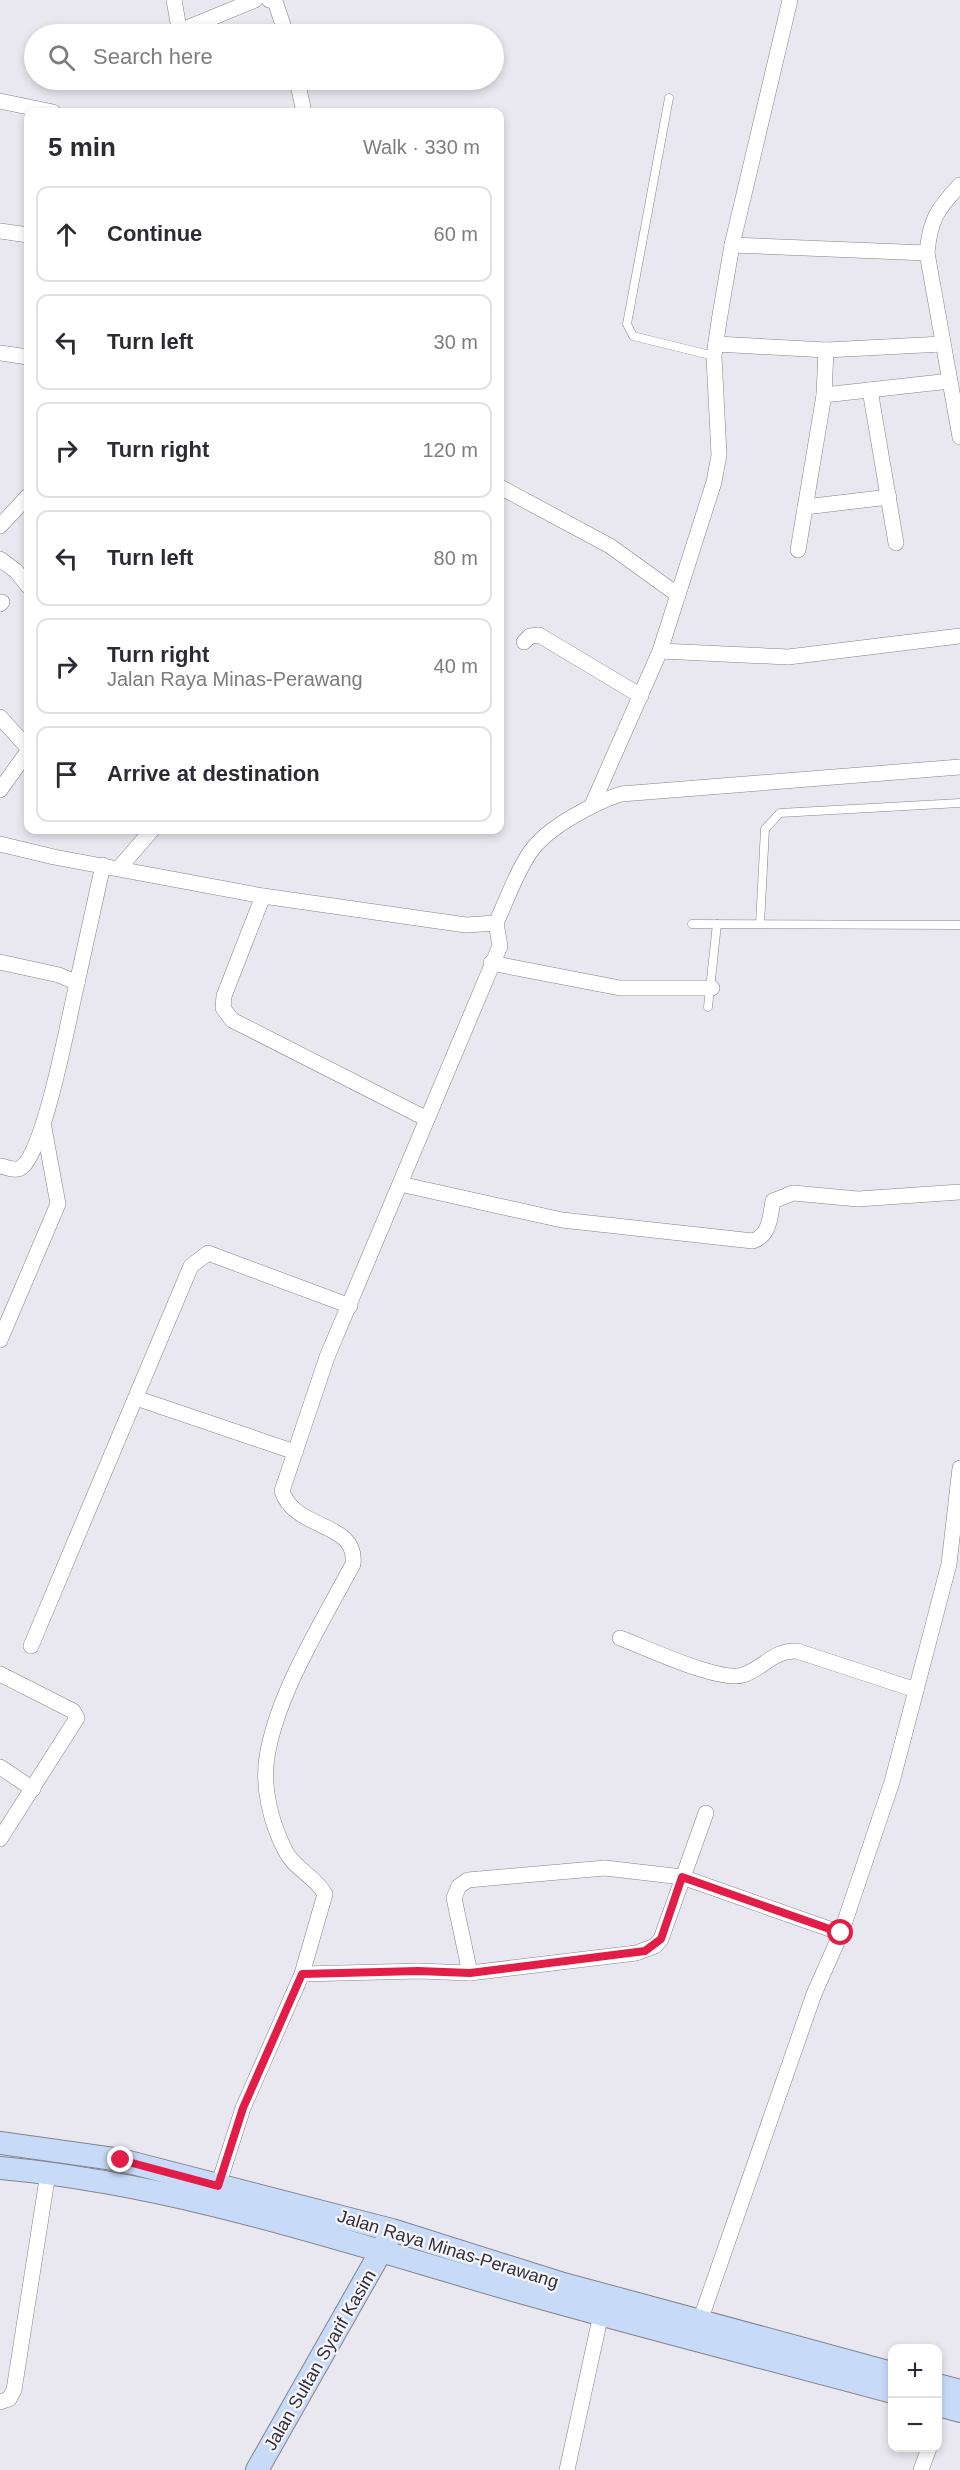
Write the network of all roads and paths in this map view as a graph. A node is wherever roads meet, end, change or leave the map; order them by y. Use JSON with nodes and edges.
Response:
{"nodes":[{"id":1,"x":174,"y":0,"type":"edge"},
{"id":2,"x":255,"y":0,"type":"edge"},
{"id":3,"x":269,"y":0,"type":"edge"},
{"id":4,"x":790,"y":0,"type":"edge"},
{"id":5,"x":177,"y":24,"type":"edge"},
{"id":6,"x":198,"y":24,"type":"edge"},
{"id":7,"x":283,"y":24,"type":"edge"},
{"id":8,"x":299,"y":90,"type":"edge"},
{"id":9,"x":669,"y":98,"type":"dead end"},
{"id":10,"x":0,"y":101,"type":"edge"},
{"id":11,"x":34,"y":108,"type":"edge"},
{"id":12,"x":303,"y":108,"type":"edge"},
{"id":13,"x":960,"y":185,"type":"edge"},
{"id":14,"x":0,"y":231,"type":"edge"},
{"id":15,"x":24,"y":234,"type":"edge"},
{"id":16,"x":732,"y":245,"type":"junction"},
{"id":17,"x":927,"y":253,"type":"junction"},
{"id":18,"x":943,"y":344,"type":"junction"},
{"id":19,"x":715,"y":350,"type":"junction"},
{"id":20,"x":826,"y":350,"type":"junction"},
{"id":21,"x":0,"y":353,"type":"edge"},
{"id":22,"x":24,"y":356,"type":"edge"},
{"id":23,"x":950,"y":381,"type":"junction"},
{"id":24,"x":870,"y":390,"type":"junction"},
{"id":25,"x":824,"y":395,"type":"junction"},
{"id":26,"x":960,"y":437,"type":"edge"},
{"id":27,"x":504,"y":489,"type":"edge"},
{"id":28,"x":889,"y":497,"type":"junction"},
{"id":29,"x":24,"y":500,"type":"edge"},
{"id":30,"x":805,"y":507,"type":"junction"},
{"id":31,"x":0,"y":526,"type":"edge"},
{"id":32,"x":896,"y":543,"type":"dead end"},
{"id":33,"x":798,"y":550,"type":"dead end"},
{"id":34,"x":0,"y":559,"type":"edge"},
{"id":35,"x":24,"y":581,"type":"edge"},
{"id":36,"x":678,"y":595,"type":"junction"},
{"id":37,"x":960,"y":636,"type":"edge"},
{"id":38,"x":524,"y":642,"type":"dead end"},
{"id":39,"x":660,"y":651,"type":"junction"},
{"id":40,"x":641,"y":696,"type":"junction"},
{"id":41,"x":0,"y":717,"type":"edge"},
{"id":42,"x":24,"y":744,"type":"edge"},
{"id":43,"x":24,"y":755,"type":"edge"},
{"id":44,"x":960,"y":767,"type":"edge"},
{"id":45,"x":0,"y":790,"type":"edge"},
{"id":46,"x":593,"y":803,"type":"junction"},
{"id":47,"x":960,"y":803,"type":"edge"},
{"id":48,"x":149,"y":834,"type":"edge"},
{"id":49,"x":0,"y":844,"type":"edge"},
{"id":50,"x":103,"y":865,"type":"junction"},
{"id":51,"x":119,"y":868,"type":"junction"},
{"id":52,"x":263,"y":896,"type":"junction"},
{"id":53,"x":496,"y":923,"type":"junction"},
{"id":54,"x":692,"y":924,"type":"dead end"},
{"id":55,"x":717,"y":924,"type":"junction"},
{"id":56,"x":760,"y":924,"type":"junction"},
{"id":57,"x":960,"y":925,"type":"edge"},
{"id":58,"x":0,"y":962,"type":"edge"},
{"id":59,"x":491,"y":963,"type":"junction"},
{"id":60,"x":77,"y":983,"type":"junction"},
{"id":61,"x":712,"y":988,"type":"junction"},
{"id":62,"x":708,"y":1007,"type":"dead end"},
{"id":63,"x":427,"y":1119,"type":"junction"},
{"id":64,"x":44,"y":1128,"type":"junction"},
{"id":65,"x":0,"y":1166,"type":"edge"},
{"id":66,"x":400,"y":1184,"type":"junction"},
{"id":67,"x":960,"y":1192,"type":"edge"},
{"id":68,"x":350,"y":1306,"type":"junction"},
{"id":69,"x":0,"y":1340,"type":"edge"},
{"id":70,"x":136,"y":1398,"type":"junction"},
{"id":71,"x":295,"y":1452,"type":"junction"},
{"id":72,"x":960,"y":1470,"type":"edge"},
{"id":73,"x":955,"y":1565,"type":"edge"},
{"id":74,"x":620,"y":1638,"type":"dead end"},
{"id":75,"x":31,"y":1646,"type":"dead end"},
{"id":76,"x":0,"y":1674,"type":"edge"},
{"id":77,"x":916,"y":1690,"type":"junction"},
{"id":78,"x":0,"y":1767,"type":"edge"},
{"id":79,"x":33,"y":1789,"type":"junction"},
{"id":80,"x":706,"y":1813,"type":"dead end"},
{"id":81,"x":0,"y":1839,"type":"edge"},
{"id":82,"x":682,"y":1877,"type":"junction"},
{"id":83,"x":841,"y":1933,"type":"junction"},
{"id":84,"x":470,"y":1973,"type":"junction"},
{"id":85,"x":302,"y":1974,"type":"junction"},
{"id":86,"x":0,"y":2143,"type":"edge"},
{"id":87,"x":0,"y":2168,"type":"edge"},
{"id":88,"x":48,"y":2173,"type":"junction"},
{"id":89,"x":218,"y":2186,"type":"junction"},
{"id":90,"x":387,"y":2240,"type":"junction"},
{"id":91,"x":601,"y":2313,"type":"junction"},
{"id":92,"x":700,"y":2321,"type":"junction"},
{"id":93,"x":888,"y":2372,"type":"edge"},
{"id":94,"x":888,"y":2391,"type":"edge"},
{"id":95,"x":960,"y":2391,"type":"edge"},
{"id":96,"x":0,"y":2403,"type":"edge"},
{"id":97,"x":943,"y":2406,"type":"edge"},
{"id":98,"x":928,"y":2452,"type":"edge"},
{"id":99,"x":257,"y":2470,"type":"edge"},
{"id":100,"x":567,"y":2470,"type":"edge"},
{"id":101,"x":921,"y":2470,"type":"edge"}],
"edges":[{"from":1,"to":5,"type":"street"},
{"from":2,"to":6,"type":"street"},
{"from":3,"to":7,"type":"street"},
{"from":4,"to":16,"type":"street"},
{"from":8,"to":12,"type":"street"},
{"from":9,"to":19,"type":"lane"},
{"from":10,"to":11,"type":"street"},
{"from":13,"to":17,"type":"street"},
{"from":14,"to":15,"type":"street"},
{"from":16,"to":17,"type":"street"},
{"from":16,"to":19,"type":"street"},
{"from":17,"to":18,"type":"street"},
{"from":18,"to":20,"type":"street"},
{"from":18,"to":23,"type":"street"},
{"from":19,"to":20,"type":"street"},
{"from":19,"to":36,"type":"street"},
{"from":20,"to":25,"type":"street"},
{"from":21,"to":22,"type":"street"},
{"from":23,"to":24,"type":"street"},
{"from":23,"to":26,"type":"street"},
{"from":24,"to":25,"type":"street"},
{"from":24,"to":28,"type":"street"},
{"from":25,"to":30,"type":"street"},
{"from":27,"to":36,"type":"street"},
{"from":28,"to":30,"type":"street"},
{"from":28,"to":32,"type":"street"},
{"from":29,"to":31,"type":"street"},
{"from":30,"to":33,"type":"street"},
{"from":34,"to":35,"type":"street"},
{"from":36,"to":39,"type":"street"},
{"from":37,"to":39,"type":"street"},
{"from":38,"to":40,"type":"street"},
{"from":39,"to":40,"type":"street"},
{"from":40,"to":46,"type":"street"},
{"from":41,"to":42,"type":"street"},
{"from":43,"to":45,"type":"street"},
{"from":44,"to":46,"type":"street"},
{"from":46,"to":53,"type":"street"},
{"from":47,"to":56,"type":"lane"},
{"from":48,"to":51,"type":"street"},
{"from":49,"to":50,"type":"street"},
{"from":50,"to":51,"type":"street"},
{"from":50,"to":60,"type":"street"},
{"from":51,"to":52,"type":"street"},
{"from":52,"to":53,"type":"street"},
{"from":52,"to":63,"type":"street"},
{"from":53,"to":59,"type":"street"},
{"from":54,"to":55,"type":"lane"},
{"from":55,"to":56,"type":"lane"},
{"from":55,"to":61,"type":"lane"},
{"from":56,"to":57,"type":"lane"},
{"from":58,"to":60,"type":"street"},
{"from":59,"to":61,"type":"street"},
{"from":59,"to":63,"type":"street"},
{"from":60,"to":64,"type":"street"},
{"from":61,"to":62,"type":"lane"},
{"from":63,"to":66,"type":"street"},
{"from":64,"to":65,"type":"street"},
{"from":64,"to":69,"type":"street"},
{"from":66,"to":67,"type":"street"},
{"from":66,"to":68,"type":"street"},
{"from":68,"to":70,"type":"street"},
{"from":68,"to":71,"type":"street"},
{"from":70,"to":71,"type":"street"},
{"from":70,"to":75,"type":"street"},
{"from":71,"to":85,"type":"street"},
{"from":72,"to":73,"type":"street"},
{"from":73,"to":77,"type":"street"},
{"from":74,"to":77,"type":"street"},
{"from":76,"to":79,"type":"street"},
{"from":77,"to":83,"type":"street"},
{"from":78,"to":79,"type":"street"},
{"from":79,"to":81,"type":"street"},
{"from":80,"to":82,"type":"street"},
{"from":82,"to":83,"type":"street"},
{"from":82,"to":84,"type":"street"},
{"from":82,"to":84,"type":"street"},
{"from":83,"to":92,"type":"street"},
{"from":84,"to":85,"type":"street"},
{"from":85,"to":89,"type":"street"},
{"from":86,"to":89,"type":"main road","name":"Jalan Raya Minas-Perawang"},
{"from":87,"to":88,"type":"main road","name":"Jalan Raya Minas-Perawang"},
{"from":88,"to":90,"type":"main road","name":"Jalan Raya Minas-Perawang"},
{"from":88,"to":96,"type":"street"},
{"from":89,"to":90,"type":"main road","name":"Jalan Raya Minas-Perawang"},
{"from":90,"to":91,"type":"main road","name":"Jalan Raya Minas-Perawang"},
{"from":90,"to":92,"type":"main road","name":"Jalan Raya Minas-Perawang"},
{"from":90,"to":99,"type":"main road","name":"Jalan Sultan Syarif Kasim"},
{"from":91,"to":94,"type":"main road","name":"Jalan Raya Minas-Perawang"},
{"from":91,"to":100,"type":"street"},
{"from":92,"to":93,"type":"main road","name":"Jalan Raya Minas-Perawang"},
{"from":95,"to":97,"type":"main road"},
{"from":98,"to":101,"type":"street"}]}
